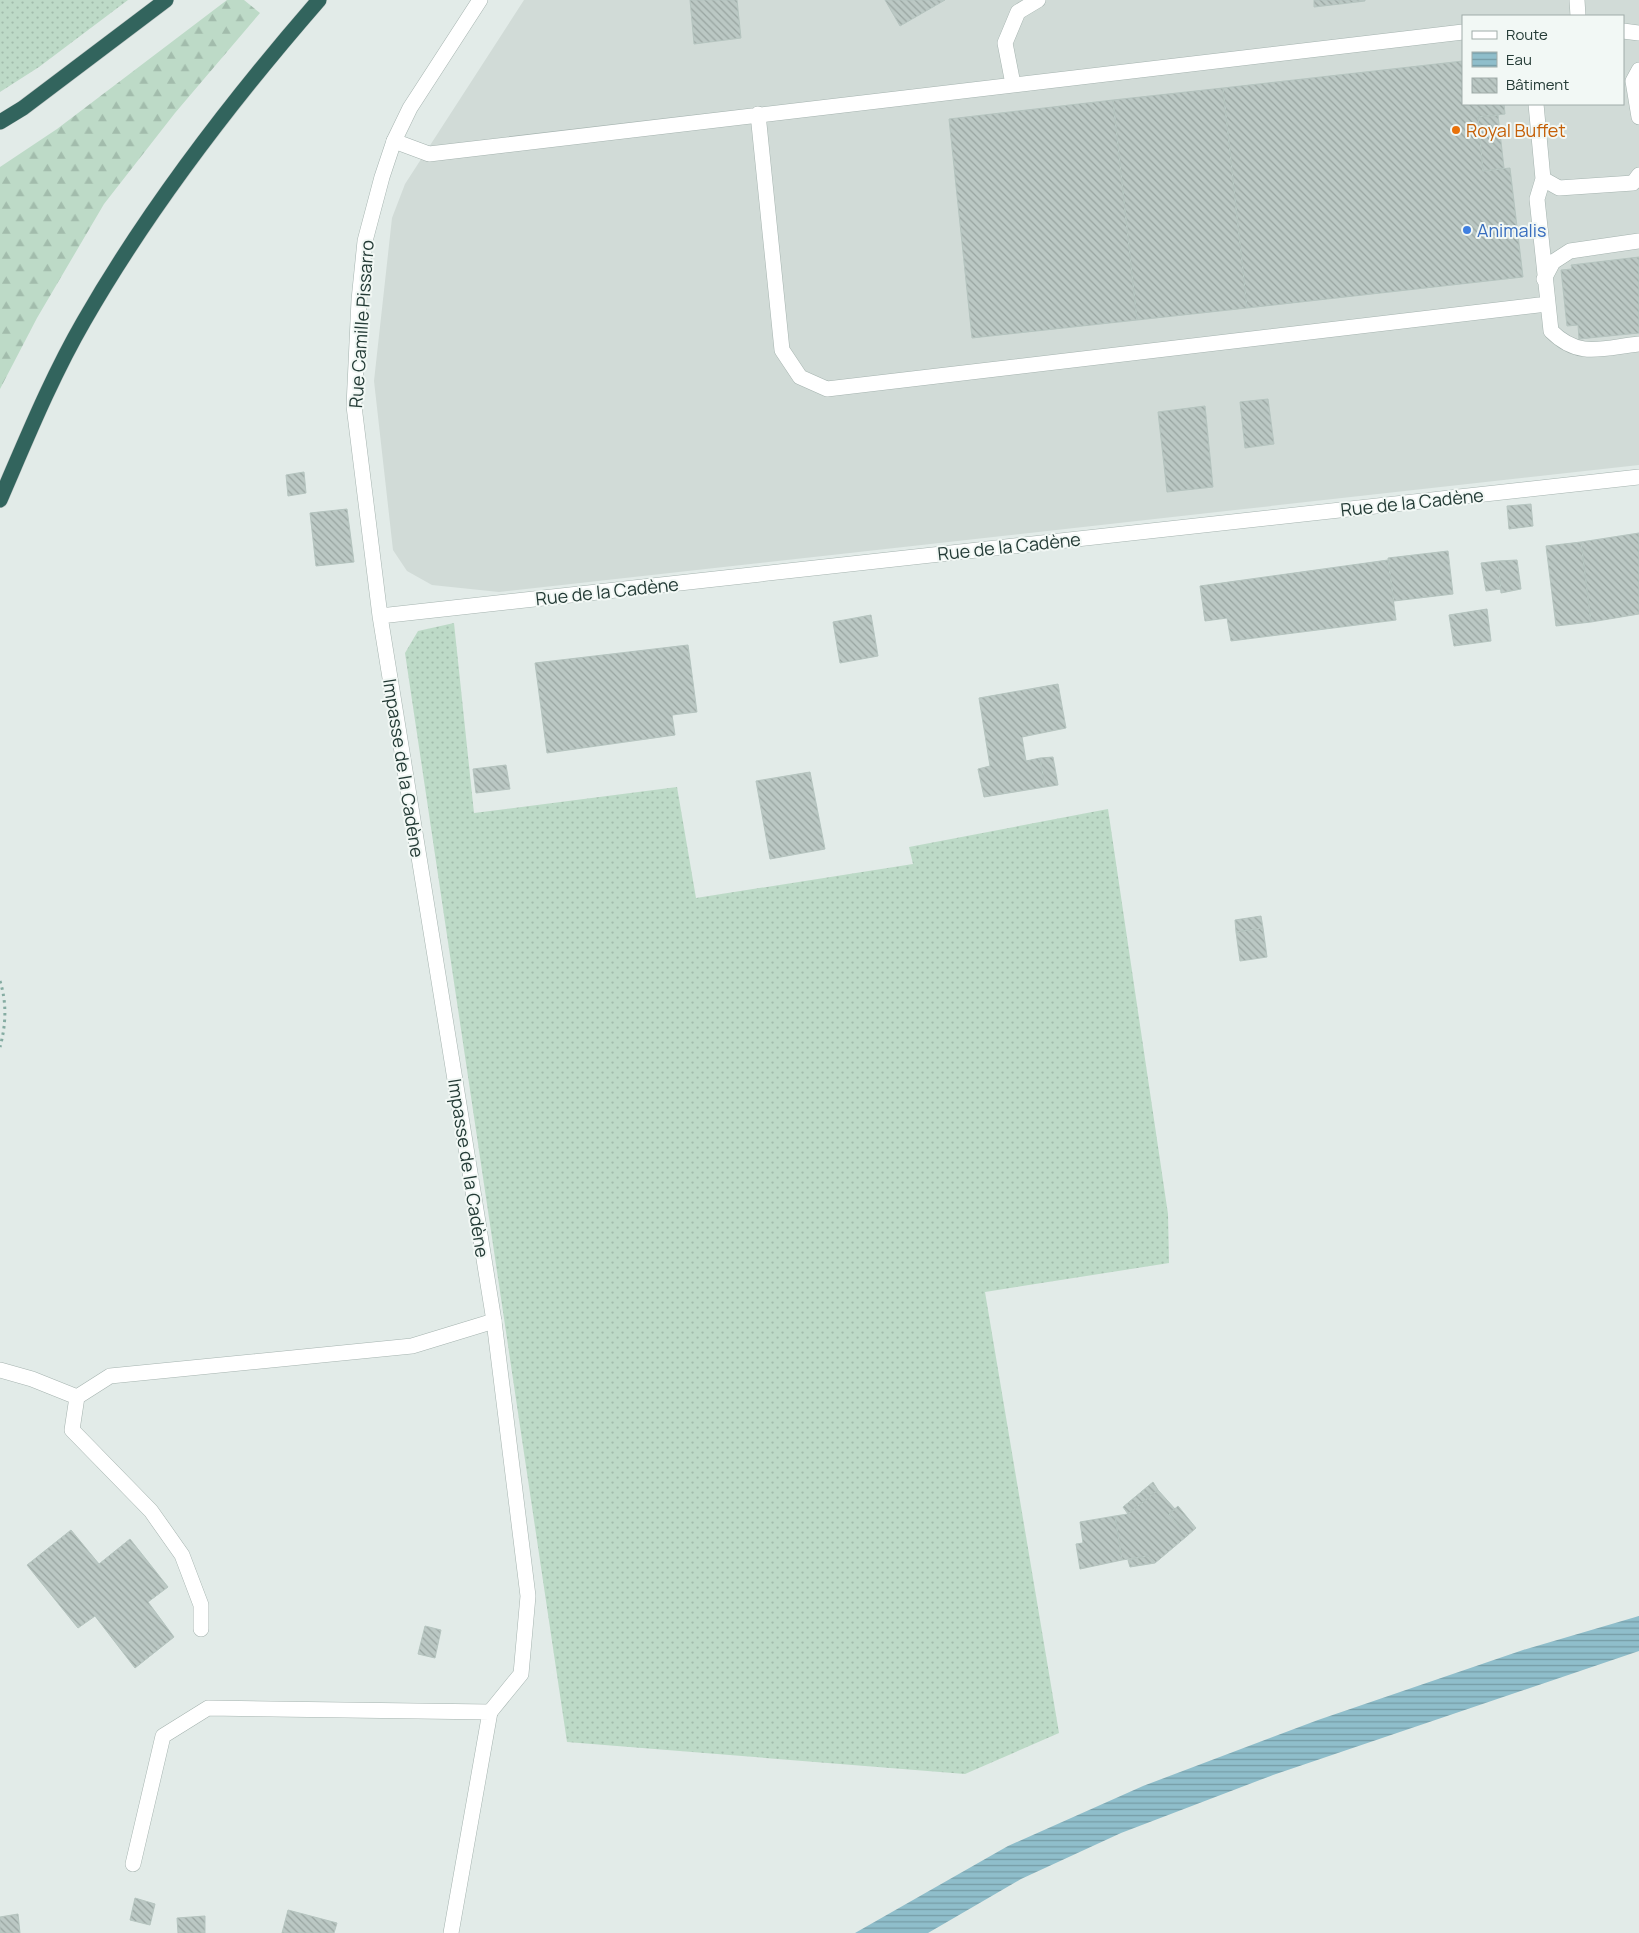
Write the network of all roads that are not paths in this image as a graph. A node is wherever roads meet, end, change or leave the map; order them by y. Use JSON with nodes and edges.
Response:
{"nodes":[{"id":1,"x":166,"y":0,"type":"edge"},
{"id":2,"x":319,"y":0,"type":"edge"},
{"id":3,"x":480,"y":0,"type":"edge"},
{"id":4,"x":1038,"y":0,"type":"edge"},
{"id":5,"x":1577,"y":0,"type":"edge"},
{"id":6,"x":1578,"y":15,"type":"edge"},
{"id":7,"x":1624,"y":31,"type":"edge"},
{"id":8,"x":1462,"y":32,"type":"edge"},
{"id":9,"x":1639,"y":33,"type":"edge"},
{"id":10,"x":1639,"y":70,"type":"edge"},
{"id":11,"x":1013,"y":84,"type":"junction"},
{"id":12,"x":1536,"y":105,"type":"edge"},
{"id":13,"x":758,"y":114,"type":"junction"},
{"id":14,"x":1639,"y":117,"type":"edge"},
{"id":15,"x":0,"y":122,"type":"edge"},
{"id":16,"x":394,"y":141,"type":"junction"},
{"id":17,"x":1639,"y":175,"type":"edge"},
{"id":18,"x":1543,"y":178,"type":"junction"},
{"id":19,"x":1639,"y":241,"type":"edge"},
{"id":20,"x":1544,"y":279,"type":"junction"},
{"id":21,"x":1547,"y":304,"type":"junction"},
{"id":22,"x":1639,"y":344,"type":"edge"},
{"id":23,"x":1639,"y":477,"type":"edge"},
{"id":24,"x":0,"y":500,"type":"edge"},
{"id":25,"x":380,"y":616,"type":"junction"},
{"id":26,"x":494,"y":1321,"type":"junction"},
{"id":27,"x":0,"y":1370,"type":"edge"},
{"id":28,"x":77,"y":1397,"type":"junction"},
{"id":29,"x":201,"y":1629,"type":"dead end"},
{"id":30,"x":490,"y":1712,"type":"junction"},
{"id":31,"x":133,"y":1864,"type":"dead end"},
{"id":32,"x":451,"y":1933,"type":"edge"}],
"edges":[{"from":1,"to":15,"type":"highway"},
{"from":2,"to":24,"type":"highway"},
{"from":3,"to":16,"type":"street","name":"Rue Camille Pissarro"},
{"from":4,"to":11,"type":"street"},
{"from":5,"to":6,"type":"street"},
{"from":7,"to":9,"type":"street"},
{"from":8,"to":11,"type":"street"},
{"from":10,"to":14,"type":"street"},
{"from":11,"to":13,"type":"street"},
{"from":12,"to":18,"type":"street"},
{"from":13,"to":16,"type":"street"},
{"from":13,"to":21,"type":"street"},
{"from":16,"to":25,"type":"street","name":"Rue Camille Pissarro"},
{"from":17,"to":18,"type":"street"},
{"from":18,"to":20,"type":"street"},
{"from":19,"to":20,"type":"street"},
{"from":20,"to":21,"type":"street"},
{"from":21,"to":22,"type":"street"},
{"from":23,"to":25,"type":"street","name":"Rue de la Cadène"},
{"from":25,"to":26,"type":"street","name":"Impasse de la Cadène"},
{"from":26,"to":28,"type":"street"},
{"from":26,"to":30,"type":"street","name":"Impasse de la Cadène"},
{"from":27,"to":28,"type":"street"},
{"from":28,"to":29,"type":"street"},
{"from":30,"to":31,"type":"street"},
{"from":30,"to":32,"type":"street"}]}
